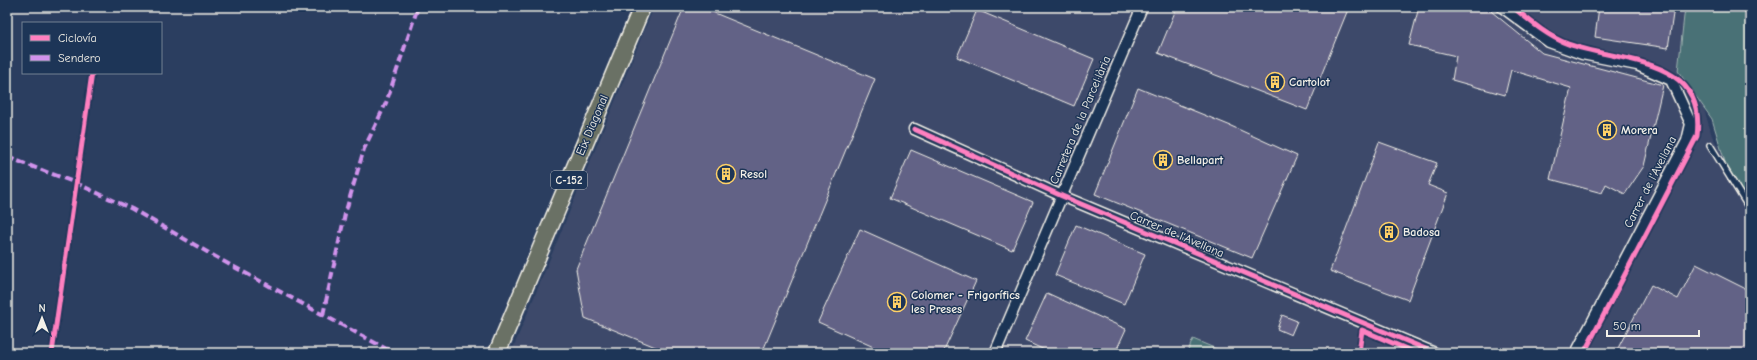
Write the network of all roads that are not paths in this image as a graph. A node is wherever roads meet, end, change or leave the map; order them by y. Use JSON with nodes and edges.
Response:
{"nodes":[{"id":1,"x":642,"y":7,"type":"edge"},
{"id":2,"x":843,"y":7,"type":"edge"},
{"id":3,"x":848,"y":7,"type":"edge"},
{"id":4,"x":1142,"y":7,"type":"edge"},
{"id":5,"x":1502,"y":7,"type":"edge"},
{"id":6,"x":914,"y":129,"type":"dead end"},
{"id":7,"x":1710,"y":145,"type":"dead end"},
{"id":8,"x":1062,"y":196,"type":"junction"},
{"id":9,"x":1750,"y":210,"type":"edge"},
{"id":10,"x":497,"y":353,"type":"edge"},
{"id":11,"x":995,"y":353,"type":"edge"},
{"id":12,"x":1435,"y":353,"type":"edge"},
{"id":13,"x":1576,"y":353,"type":"edge"}],
"edges":[{"from":1,"to":10,"type":"main road","name":"Eix Diagonal","number":"C-152"},
{"from":2,"to":3,"type":"lane"},
{"from":4,"to":8,"type":"street","name":"Carretera de la Parcel·lària"},
{"from":5,"to":13,"type":"street","name":"Carrer de l'Avellana"},
{"from":6,"to":8,"type":"street","name":"Carrer de l'Avellana"},
{"from":7,"to":9,"type":"lane"},
{"from":8,"to":11,"type":"street","name":"Carretera de la Parcel·lària"},
{"from":8,"to":12,"type":"street","name":"Carrer de l'Avellana"}]}
